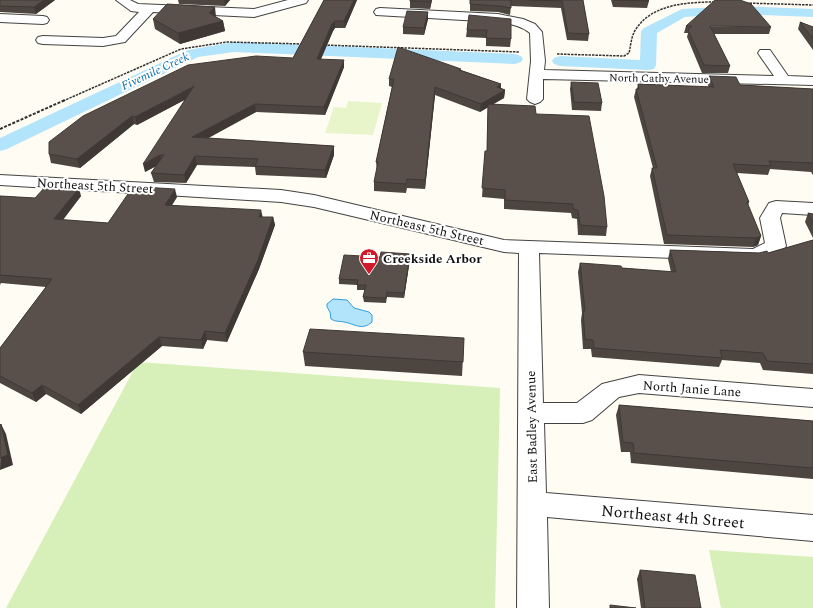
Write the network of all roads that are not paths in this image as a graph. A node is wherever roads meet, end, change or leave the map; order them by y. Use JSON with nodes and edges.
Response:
{"nodes":[{"id":1,"x":122,"y":0,"type":"edge"},
{"id":2,"x":302,"y":0,"type":"edge"},
{"id":3,"x":150,"y":8,"type":"junction"},
{"id":4,"x":380,"y":12,"type":"dead end"},
{"id":5,"x":0,"y":18,"type":"edge"},
{"id":6,"x":42,"y":20,"type":"dead end"},
{"id":7,"x":43,"y":40,"type":"dead end"},
{"id":8,"x":765,"y":53,"type":"dead end"},
{"id":9,"x":536,"y":74,"type":"junction"},
{"id":10,"x":783,"y":79,"type":"junction"},
{"id":11,"x":813,"y":80,"type":"edge"},
{"id":12,"x":536,"y":99,"type":"dead end"},
{"id":13,"x":0,"y":180,"type":"edge"},
{"id":14,"x":813,"y":209,"type":"edge"},
{"id":15,"x":529,"y":246,"type":"junction"},
{"id":16,"x":813,"y":398,"type":"edge"},
{"id":17,"x":531,"y":413,"type":"junction"},
{"id":18,"x":533,"y":504,"type":"junction"},
{"id":19,"x":813,"y":528,"type":"edge"},
{"id":20,"x":533,"y":608,"type":"edge"}],
"edges":[{"from":1,"to":3,"type":"street"},
{"from":2,"to":3,"type":"street"},
{"from":3,"to":7,"type":"street"},
{"from":4,"to":9,"type":"street"},
{"from":5,"to":6,"type":"street"},
{"from":8,"to":10,"type":"street"},
{"from":9,"to":10,"type":"street","name":"North Cathy Avenue"},
{"from":9,"to":12,"type":"street"},
{"from":10,"to":11,"type":"street","name":"North Cathy Avenue"},
{"from":13,"to":15,"type":"street","name":"Northeast 5th Street"},
{"from":14,"to":15,"type":"street","name":"Northeast 5th Street"},
{"from":15,"to":17,"type":"street","name":"East Badley Avenue"},
{"from":16,"to":17,"type":"street","name":"North Janie Lane"},
{"from":17,"to":18,"type":"street","name":"East Badley Avenue"},
{"from":18,"to":19,"type":"street","name":"Northeast 4th Street"},
{"from":18,"to":20,"type":"street","name":"East Badley Avenue"}]}
